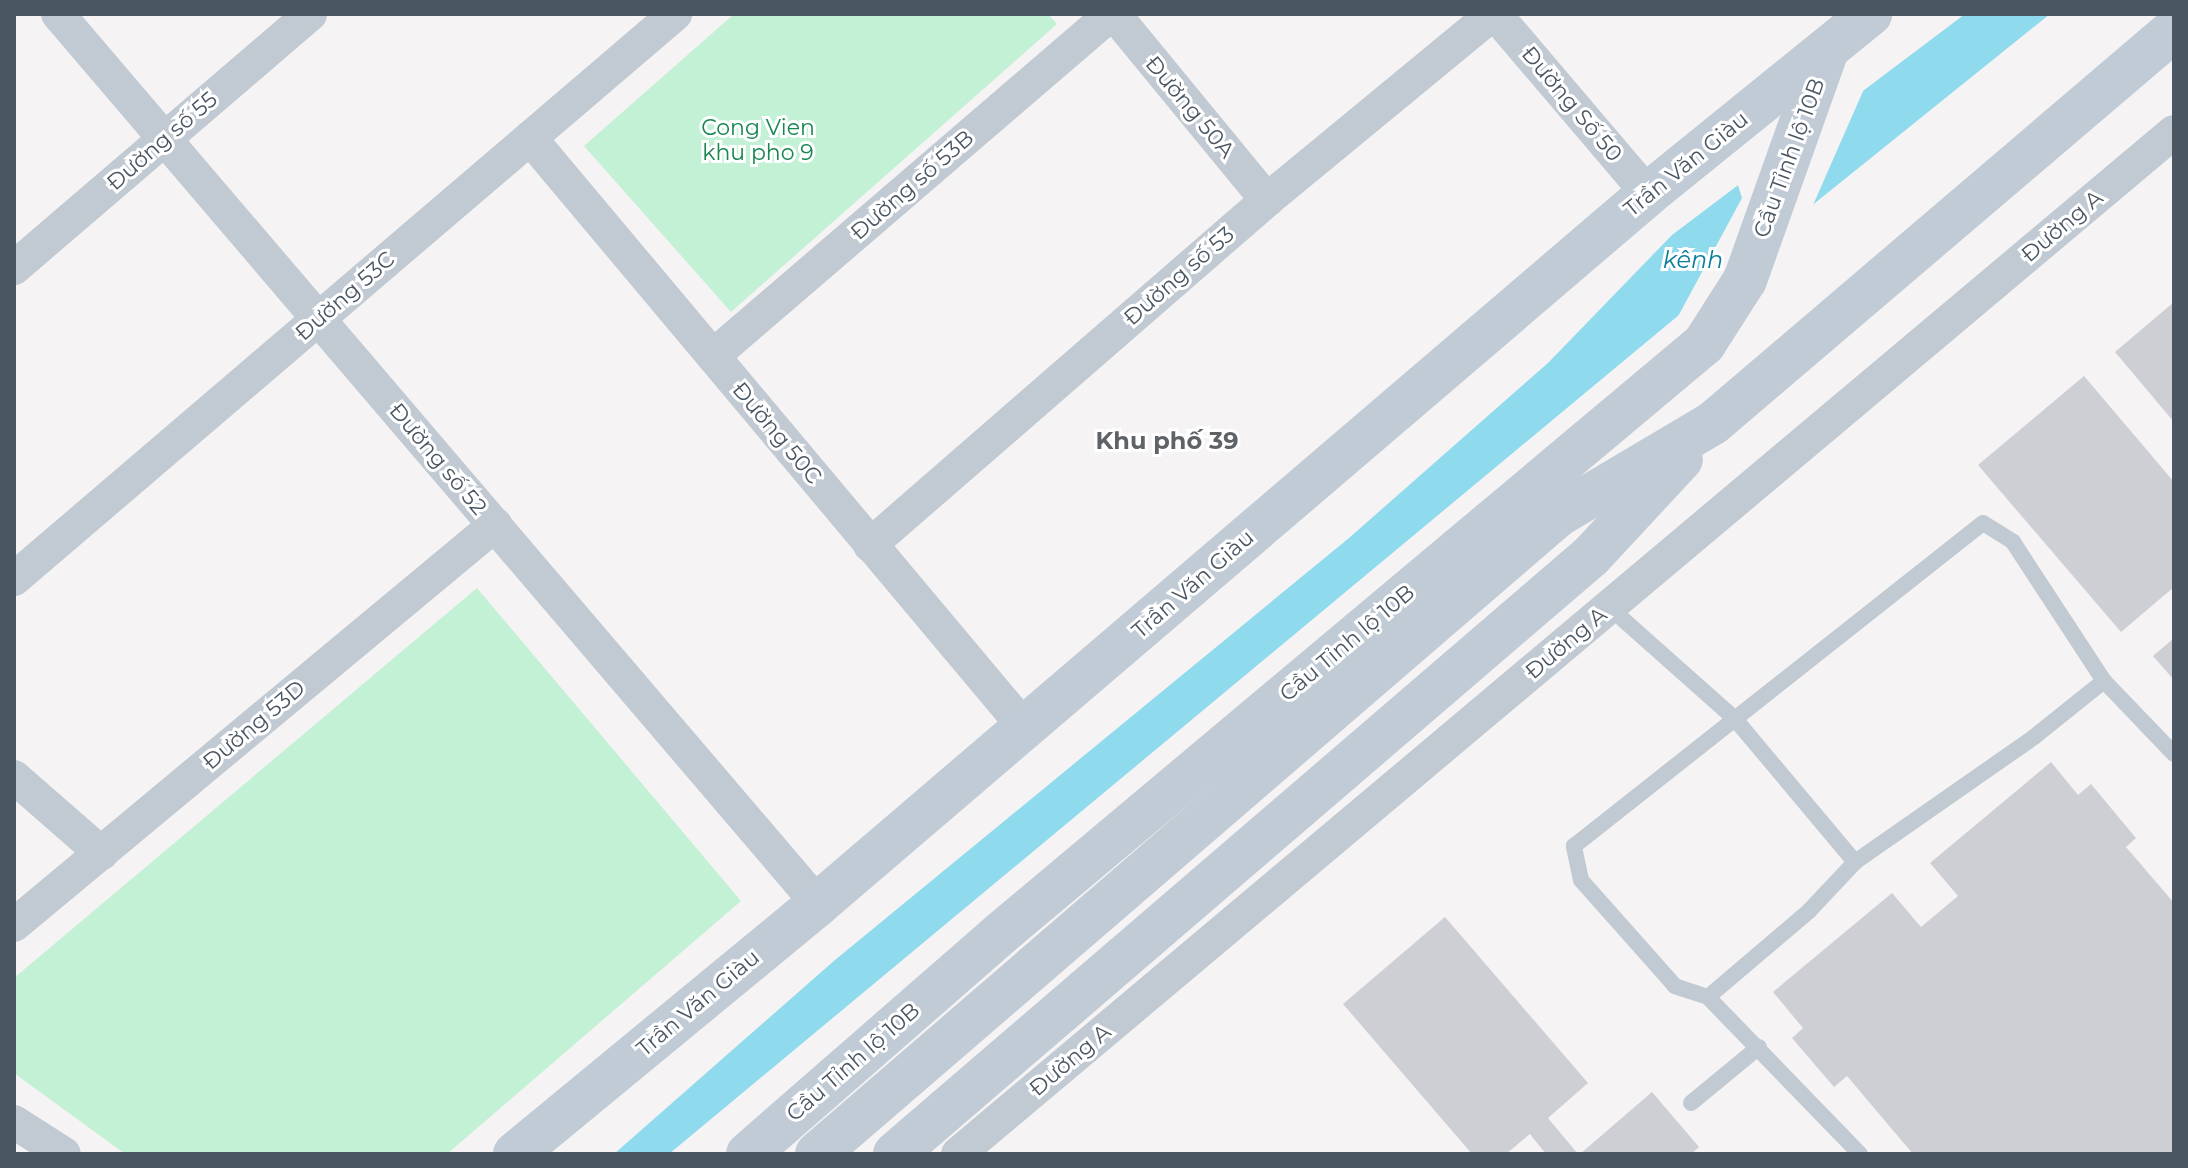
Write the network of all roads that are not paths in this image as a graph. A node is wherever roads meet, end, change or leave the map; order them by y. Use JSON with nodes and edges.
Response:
{"nodes":[{"id":1,"x":58,"y":14,"type":"edge"},
{"id":2,"x":310,"y":14,"type":"edge"},
{"id":3,"x":675,"y":14,"type":"edge"},
{"id":4,"x":1113,"y":14,"type":"edge"},
{"id":5,"x":1494,"y":14,"type":"edge"},
{"id":6,"x":1870,"y":14,"type":"edge"},
{"id":7,"x":2174,"y":30,"type":"edge"},
{"id":8,"x":1828,"y":49,"type":"junction"},
{"id":9,"x":2174,"y":132,"type":"edge"},
{"id":10,"x":530,"y":138,"type":"junction"},
{"id":11,"x":164,"y":139,"type":"junction"},
{"id":12,"x":1648,"y":194,"type":"junction"},
{"id":13,"x":1267,"y":200,"type":"junction"},
{"id":14,"x":14,"y":268,"type":"edge"},
{"id":15,"x":318,"y":319,"type":"junction"},
{"id":16,"x":713,"y":356,"type":"junction"},
{"id":17,"x":1703,"y":429,"type":"junction"},
{"id":18,"x":495,"y":525,"type":"junction"},
{"id":19,"x":870,"y":545,"type":"junction"},
{"id":20,"x":14,"y":579,"type":"edge"},
{"id":21,"x":1609,"y":607,"type":"junction"},
{"id":22,"x":2104,"y":681,"type":"junction"},
{"id":23,"x":1735,"y":719,"type":"junction"},
{"id":24,"x":1025,"y":728,"type":"junction"},
{"id":25,"x":2174,"y":754,"type":"edge"},
{"id":26,"x":14,"y":777,"type":"edge"},
{"id":27,"x":101,"y":853,"type":"junction"},
{"id":28,"x":1855,"y":862,"type":"junction"},
{"id":29,"x":818,"y":904,"type":"junction"},
{"id":30,"x":14,"y":925,"type":"edge"},
{"id":31,"x":1708,"y":997,"type":"junction"},
{"id":32,"x":1759,"y":1047,"type":"junction"},
{"id":33,"x":1691,"y":1103,"type":"dead end"},
{"id":34,"x":14,"y":1122,"type":"edge"},
{"id":35,"x":64,"y":1154,"type":"edge"},
{"id":36,"x":515,"y":1154,"type":"edge"},
{"id":37,"x":748,"y":1154,"type":"edge"},
{"id":38,"x":817,"y":1154,"type":"edge"},
{"id":39,"x":895,"y":1154,"type":"edge"},
{"id":40,"x":958,"y":1154,"type":"edge"},
{"id":41,"x":1860,"y":1154,"type":"edge"}],
"edges":[{"from":1,"to":11,"type":"street","name":"Đường số 52"},
{"from":2,"to":11,"type":"street","name":"Đường số 55"},
{"from":3,"to":10,"type":"street","name":"Đường 53C"},
{"from":4,"to":13,"type":"street","name":"Đường 50A"},
{"from":4,"to":16,"type":"street","name":"Đường số 53B"},
{"from":5,"to":12,"type":"street","name":"Đường Số 50"},
{"from":5,"to":13,"type":"street","name":"Đường số 53"},
{"from":6,"to":8,"type":"main road","name":"Trần Văn Giàu"},
{"from":7,"to":17,"type":"main road"},
{"from":8,"to":12,"type":"main road","name":"Trần Văn Giàu"},
{"from":8,"to":37,"type":"main road","name":"Cầu Tỉnh lộ 10B"},
{"from":9,"to":21,"type":"street","name":"Đường A"},
{"from":10,"to":15,"type":"street","name":"Đường 53C"},
{"from":10,"to":16,"type":"street","name":"Đường 50C"},
{"from":11,"to":14,"type":"street","name":"Đường số 55"},
{"from":11,"to":15,"type":"street","name":"Đường số 52"},
{"from":12,"to":24,"type":"main road","name":"Trần Văn Giàu"},
{"from":13,"to":19,"type":"street","name":"Đường số 53"},
{"from":15,"to":18,"type":"street","name":"Đường số 52"},
{"from":15,"to":20,"type":"street","name":"Đường 53C"},
{"from":16,"to":19,"type":"street","name":"Đường 50C"},
{"from":17,"to":38,"type":"main road","name":"Cầu Tỉnh lộ 10B"},
{"from":17,"to":39,"type":"main road"},
{"from":18,"to":27,"type":"street","name":"Đường 53D"},
{"from":18,"to":29,"type":"street","name":"Đường số 52"},
{"from":19,"to":24,"type":"street","name":"Đường 50C"},
{"from":21,"to":23,"type":"lane"},
{"from":21,"to":40,"type":"street","name":"Đường A"},
{"from":22,"to":23,"type":"lane"},
{"from":22,"to":25,"type":"lane"},
{"from":22,"to":28,"type":"lane"},
{"from":23,"to":28,"type":"lane"},
{"from":23,"to":31,"type":"lane"},
{"from":24,"to":29,"type":"main road","name":"Trần Văn Giàu"},
{"from":26,"to":27,"type":"street"},
{"from":27,"to":30,"type":"street","name":"Đường 53D"},
{"from":28,"to":31,"type":"lane"},
{"from":29,"to":36,"type":"main road","name":"Trần Văn Giàu"},
{"from":31,"to":32,"type":"lane"},
{"from":32,"to":33,"type":"lane"},
{"from":32,"to":41,"type":"lane"},
{"from":34,"to":35,"type":"street"}]}
